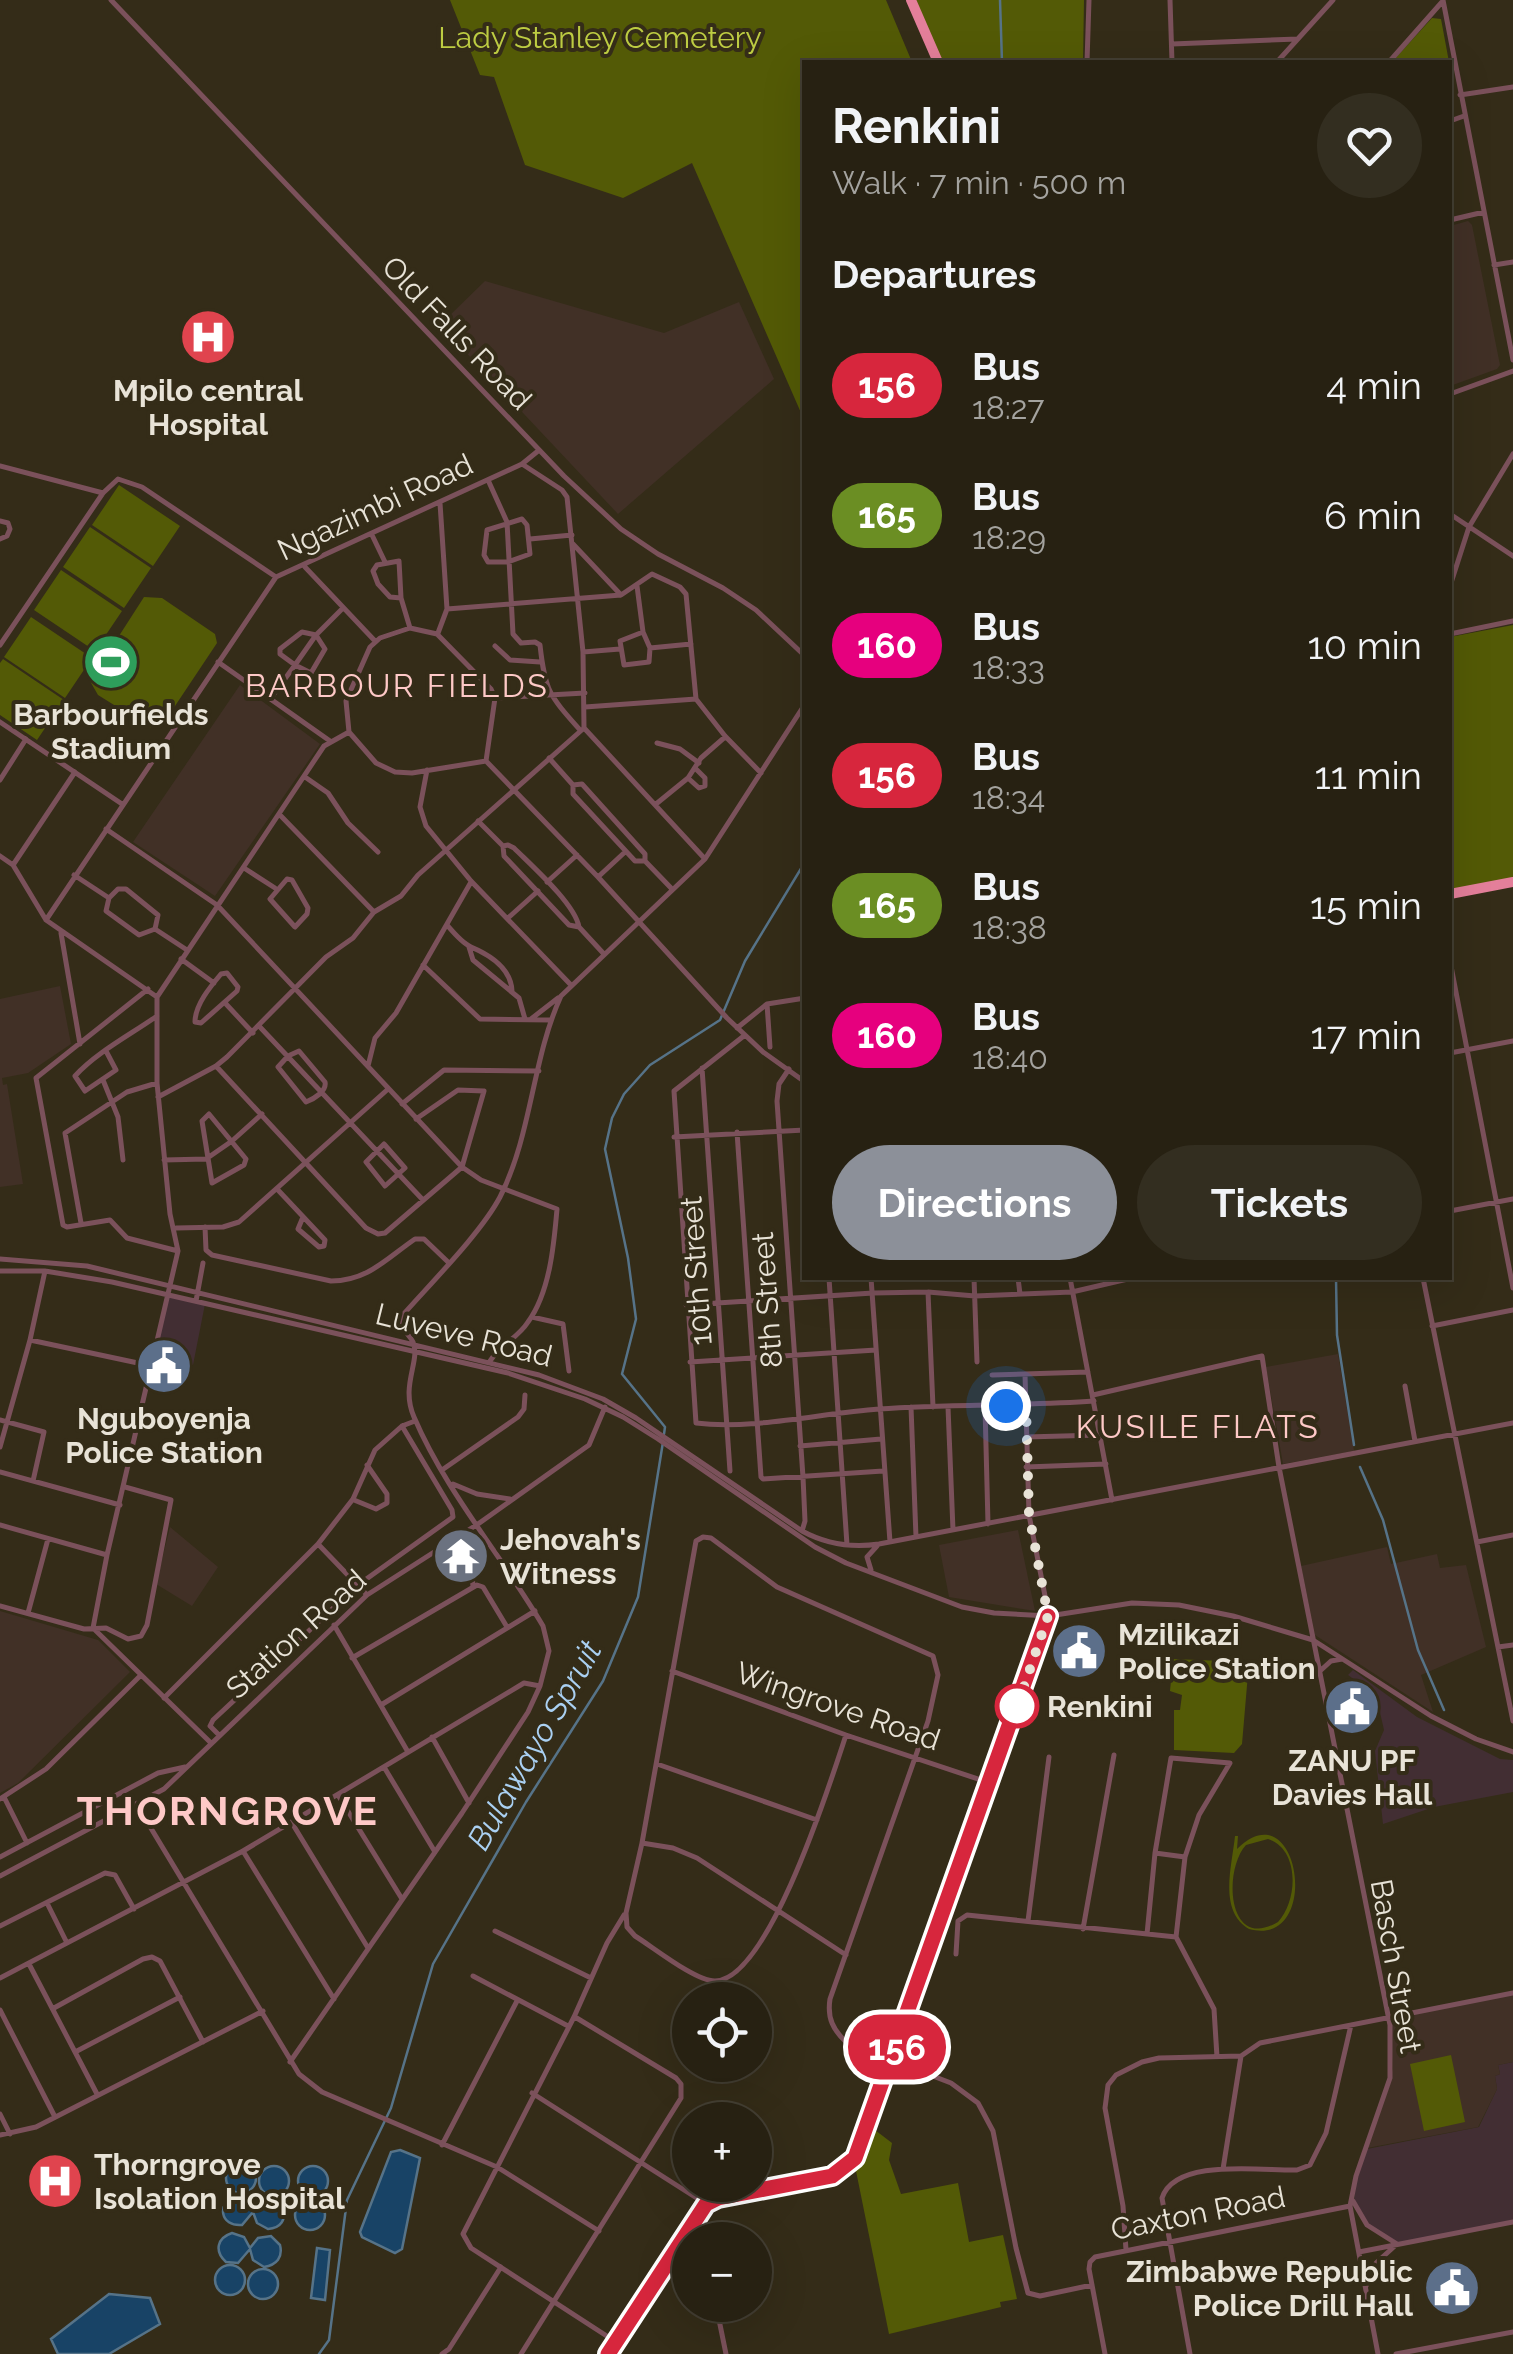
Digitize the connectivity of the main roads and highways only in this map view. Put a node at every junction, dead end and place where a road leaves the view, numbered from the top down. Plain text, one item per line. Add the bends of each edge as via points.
1 (911, 0) edge
2 (937, 60) edge
3 (1513, 882) edge
4 (1452, 894) edge

1 - 2 highway
3 - 4 highway

